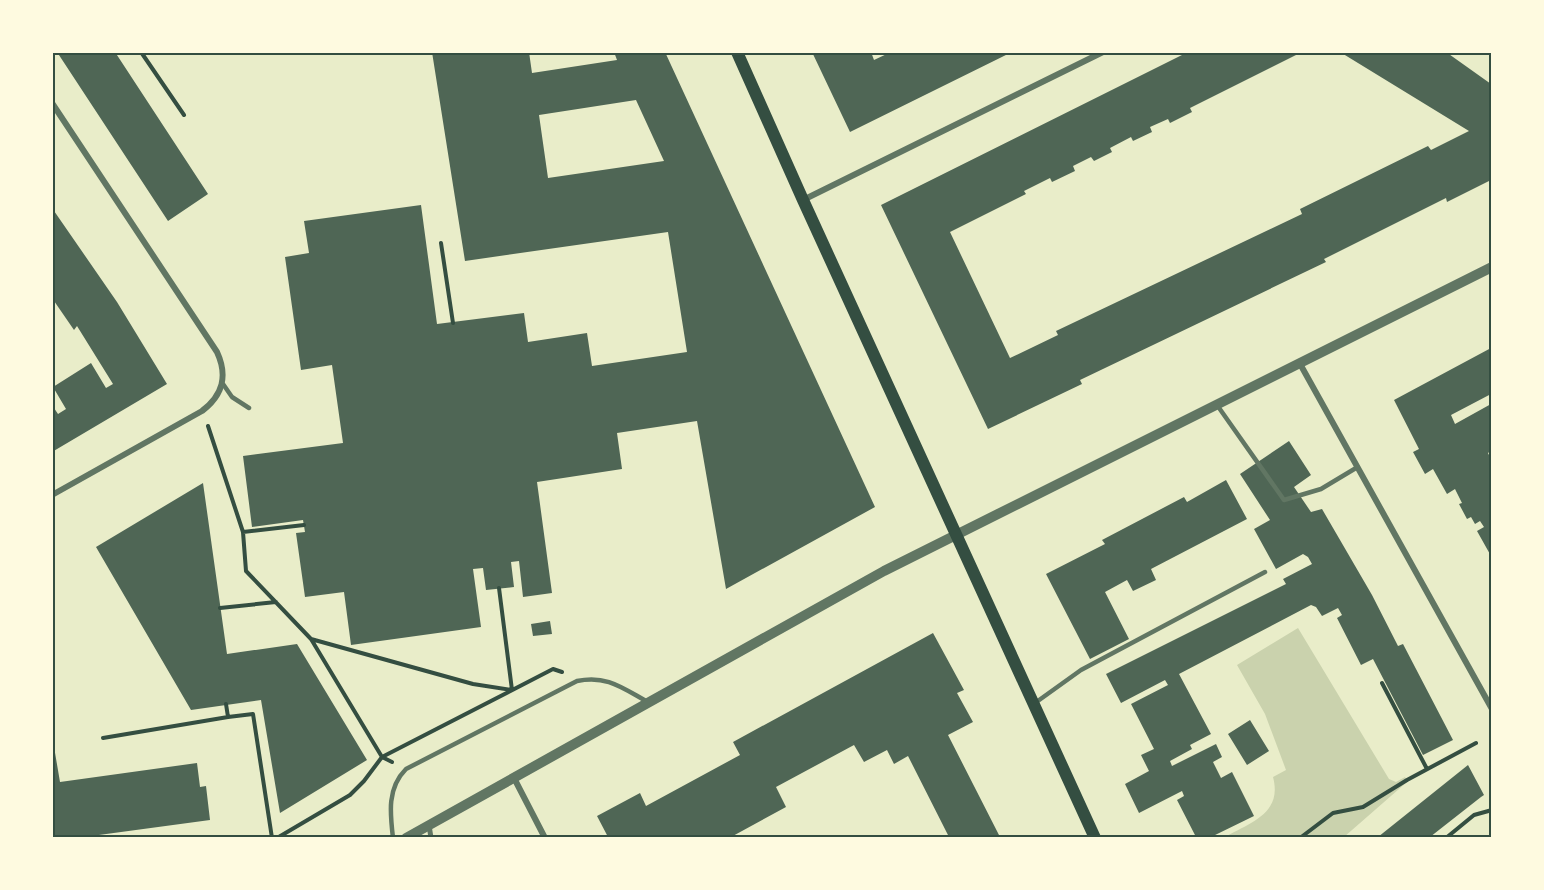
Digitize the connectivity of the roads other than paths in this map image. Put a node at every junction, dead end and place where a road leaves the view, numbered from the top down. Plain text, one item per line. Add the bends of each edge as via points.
1 (737, 52) edge
2 (1103, 52) edge
3 (52, 103) edge
4 (802, 201) junction
5 (1491, 267) edge
6 (1299, 362) junction
7 (223, 384) junction
8 (1217, 405) junction
9 (249, 408) dead end
10 (1356, 468) junction
11 (52, 495) edge
12 (956, 535) junction
13 (1264, 572) dead end
14 (648, 703) junction
15 (1033, 705) junction
16 (1491, 709) edge
17 (514, 778) junction
18 (429, 825) junction
19 (393, 837) edge
20 (406, 837) edge
21 (431, 837) edge
22 (545, 837) edge
23 (1095, 837) edge

1 - 4 main road
2 - 4 street
3 - 7 street via 217,352 222,362
4 - 12 main road
5 - 6 street
6 - 8 street
6 - 10 street
7 - 9 lane via 232,398
7 - 11 street via 202,411
8 - 10 lane via 1284,500 1321,489
8 - 12 street
10 - 16 street
12 - 14 street
12 - 15 main road
13 - 15 lane via 1082,670
14 - 17 street
14 - 19 lane via 611,681 577,681 406,769 395,784 390,806
15 - 23 main road
17 - 18 street
17 - 22 street
18 - 20 street
18 - 21 street

